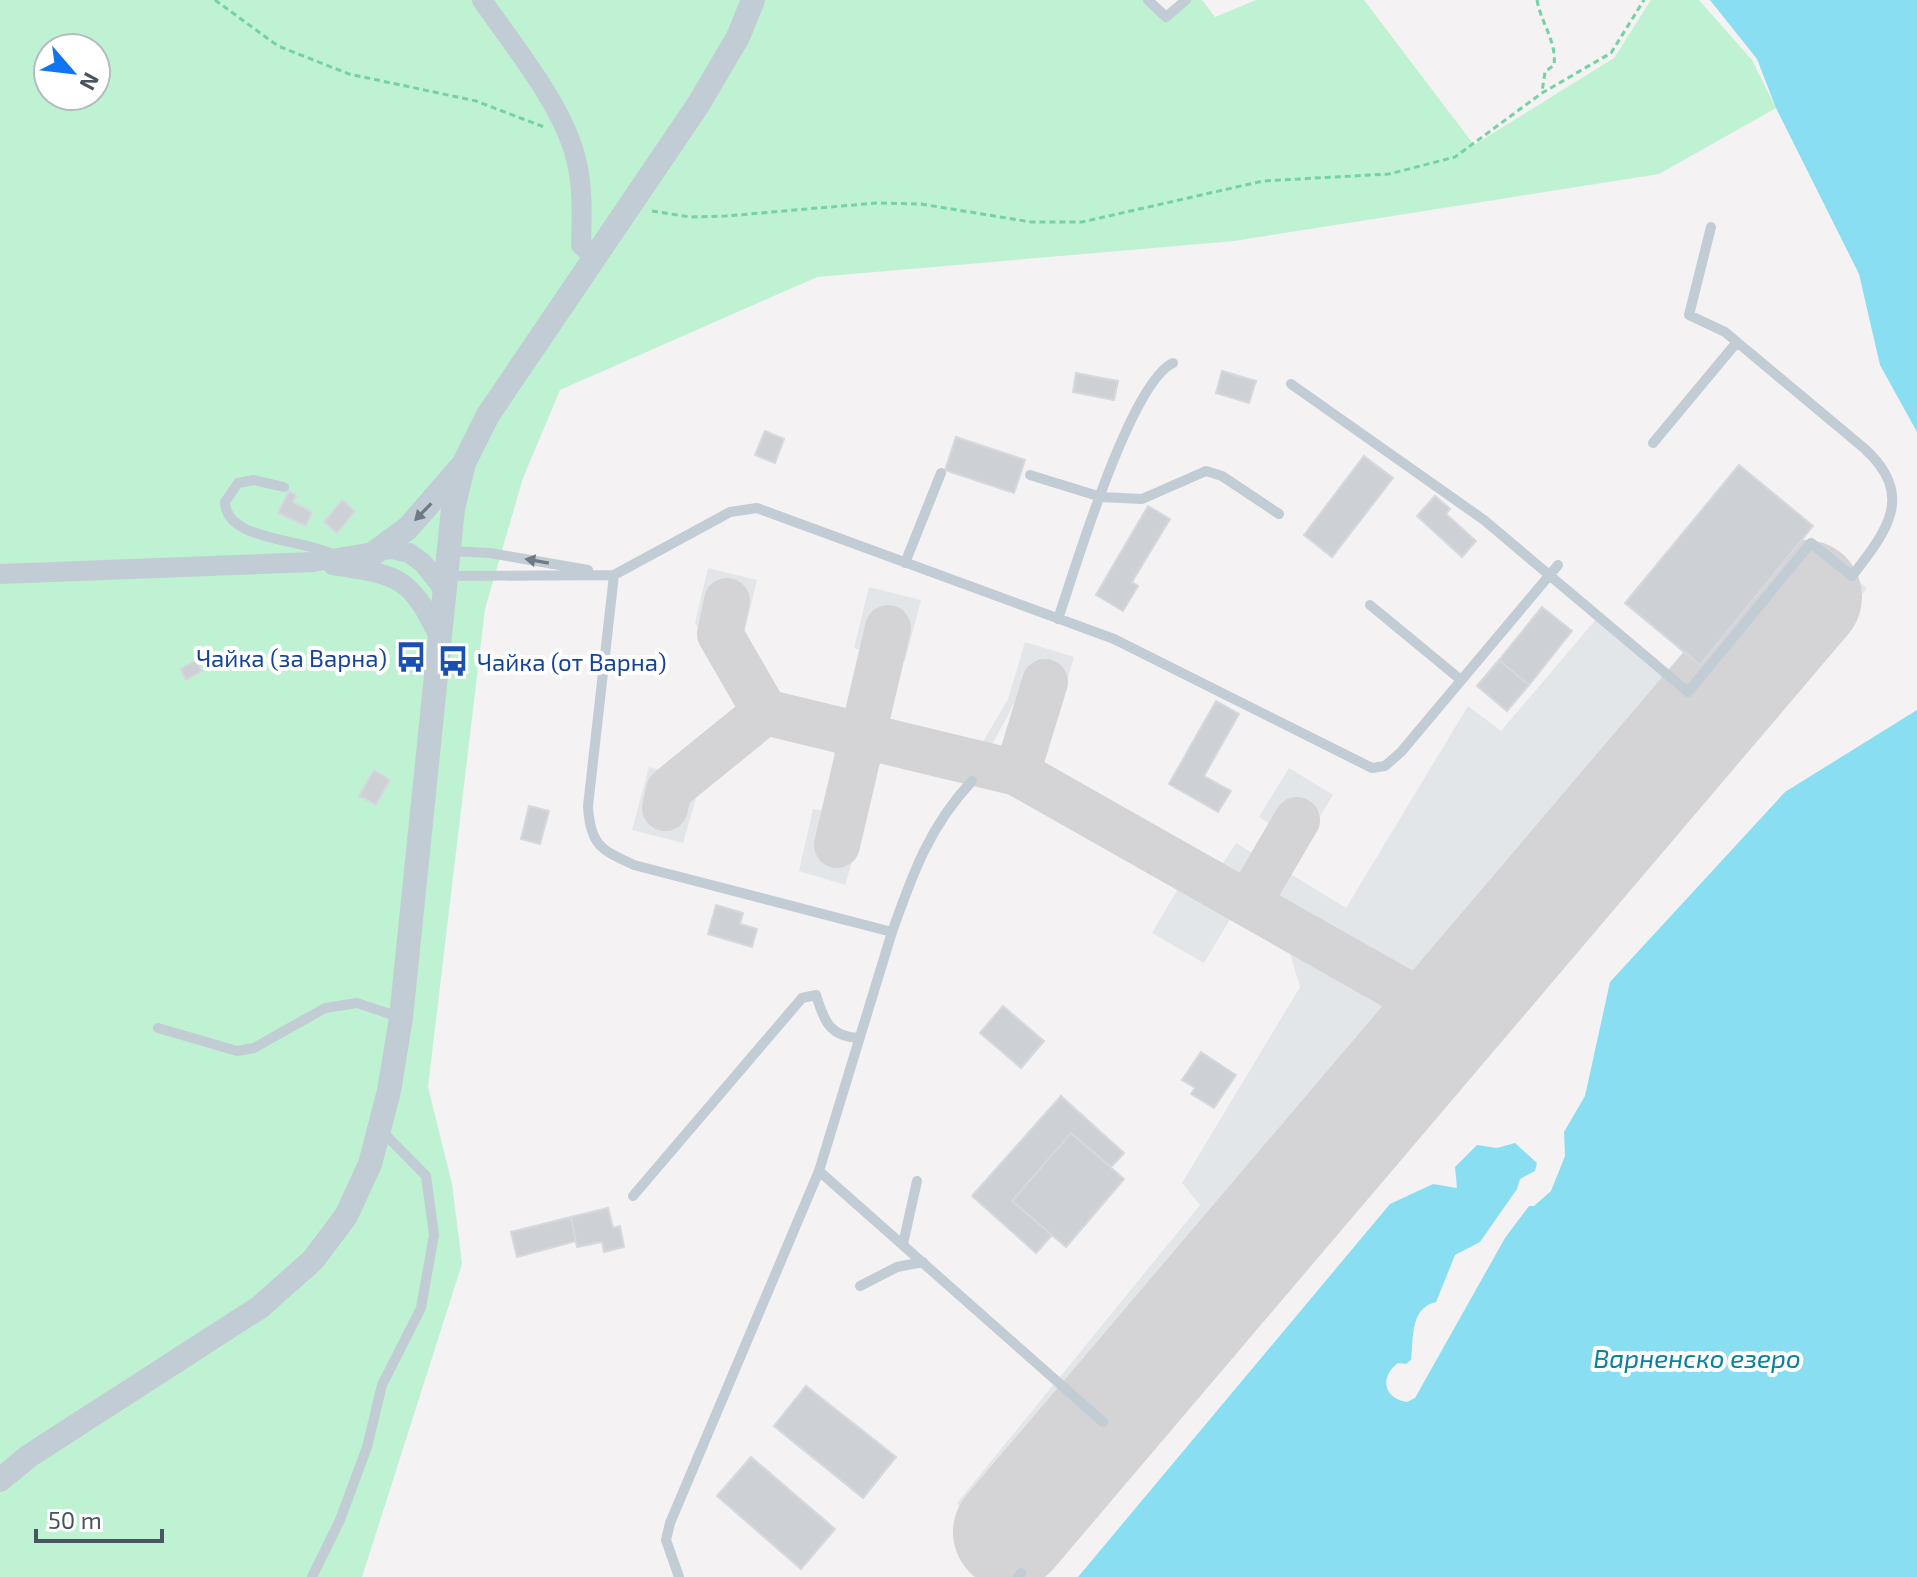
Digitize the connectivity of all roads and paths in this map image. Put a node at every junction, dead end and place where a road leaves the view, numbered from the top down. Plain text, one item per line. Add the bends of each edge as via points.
1 (215, 0) edge
2 (482, 0) edge
3 (753, 0) edge
4 (1148, 0) edge
5 (1186, 0) edge
6 (1537, 0) edge
7 (1644, 0) edge
8 (1542, 93) junction
9 (566, 135) junction
10 (632, 201) junction
11 (1711, 227) dead end
12 (594, 256) junction
13 (1737, 342) junction
14 (1173, 363) dead end
15 (1291, 384) dead end
16 (1653, 443) dead end
17 (464, 463) junction
18 (941, 473) dead end
19 (1030, 475) dead end
20 (284, 487) dead end
21 (1101, 497) junction
22 (1279, 514) dead end
23 (448, 551) junction
24 (374, 553) junction
25 (342, 559) junction
26 (313, 562) junction
27 (905, 563) junction
28 (1558, 565) dead end
29 (0, 574) edge
30 (614, 575) junction
31 (1549, 576) junction
32 (439, 577) junction
33 (398, 580) junction
34 (1370, 605) dead end
35 (1058, 619) junction
36 (438, 635) junction
37 (1461, 680) junction
38 (972, 781) dead end
39 (892, 932) junction
40 (401, 1018) junction
41 (158, 1028) dead end
42 (859, 1038) junction
43 (380, 1129) junction
44 (819, 1171) junction
45 (917, 1181) dead end
46 (633, 1196) dead end
47 (903, 1244) junction
48 (923, 1262) junction
49 (860, 1286) dead end
50 (1103, 1422) dead end
51 (0, 1480) edge
52 (312, 1577) edge
53 (679, 1577) edge

1 - 9 path via 278,46 349,74 476,101
2 - 9 street
3 - 10 street via 698,105
4 - 5 lane via 1166,17
6 - 8 path via 1556,51
7 - 8 path via 1611,53
8 - 10 path via 1455,157 1389,174 1263,181 1082,222 1031,222 921,204 876,203 690,217 652,211
9 - 12 street via 576,157 581,245
10 - 12 street
11 - 13 lane via 1689,315
12 - 17 street via 488,415
13 - 16 lane
13 - 31 lane via 1865,449 1889,480 1890,521 1852,576 1811,543 1688,692
14 - 21 lane via 1161,369 1146,392
15 - 31 lane via 1484,520
17 - 23 street
17 -> 24 street via 408,528
18 - 27 lane
19 - 21 lane
20 - 25 lane via 254,480 238,483 225,502 228,517 239,528 322,548
21 - 22 lane via 1142,499 1206,471
21 - 35 lane
30 -> 23 lane via 490,553
23 - 32 street
24 - 25 street
24 - 32 street via 409,553
25 - 26 street
26 - 29 street
26 - 33 street
27 - 30 lane via 757,508 744,508
27 - 35 lane
28 - 31 lane
30 - 32 lane
30 - 39 lane via 589,832 604,851 634,865
31 - 37 lane
32 - 33 street
32 - 36 street
33 - 36 street via 415,591
34 - 37 lane
35 - 37 lane via 1114,639 1372,768 1385,766 1401,752
36 - 40 street
38 - 39 lane via 928,838
39 - 42 lane
40 - 41 lane via 357,1003 325,1008 254,1048 237,1051
40 - 43 street
42 - 44 lane
42 - 46 lane via 833,1032 816,995 802,998
43 - 51 street via 346,1216 313,1260 260,1307
43 - 52 lane via 426,1176 434,1235 421,1308 382,1385 367,1447
44 - 47 lane
44 - 53 lane via 670,1523 666,1540
45 - 47 lane
47 - 48 lane
48 - 49 lane via 897,1267
48 - 50 lane

